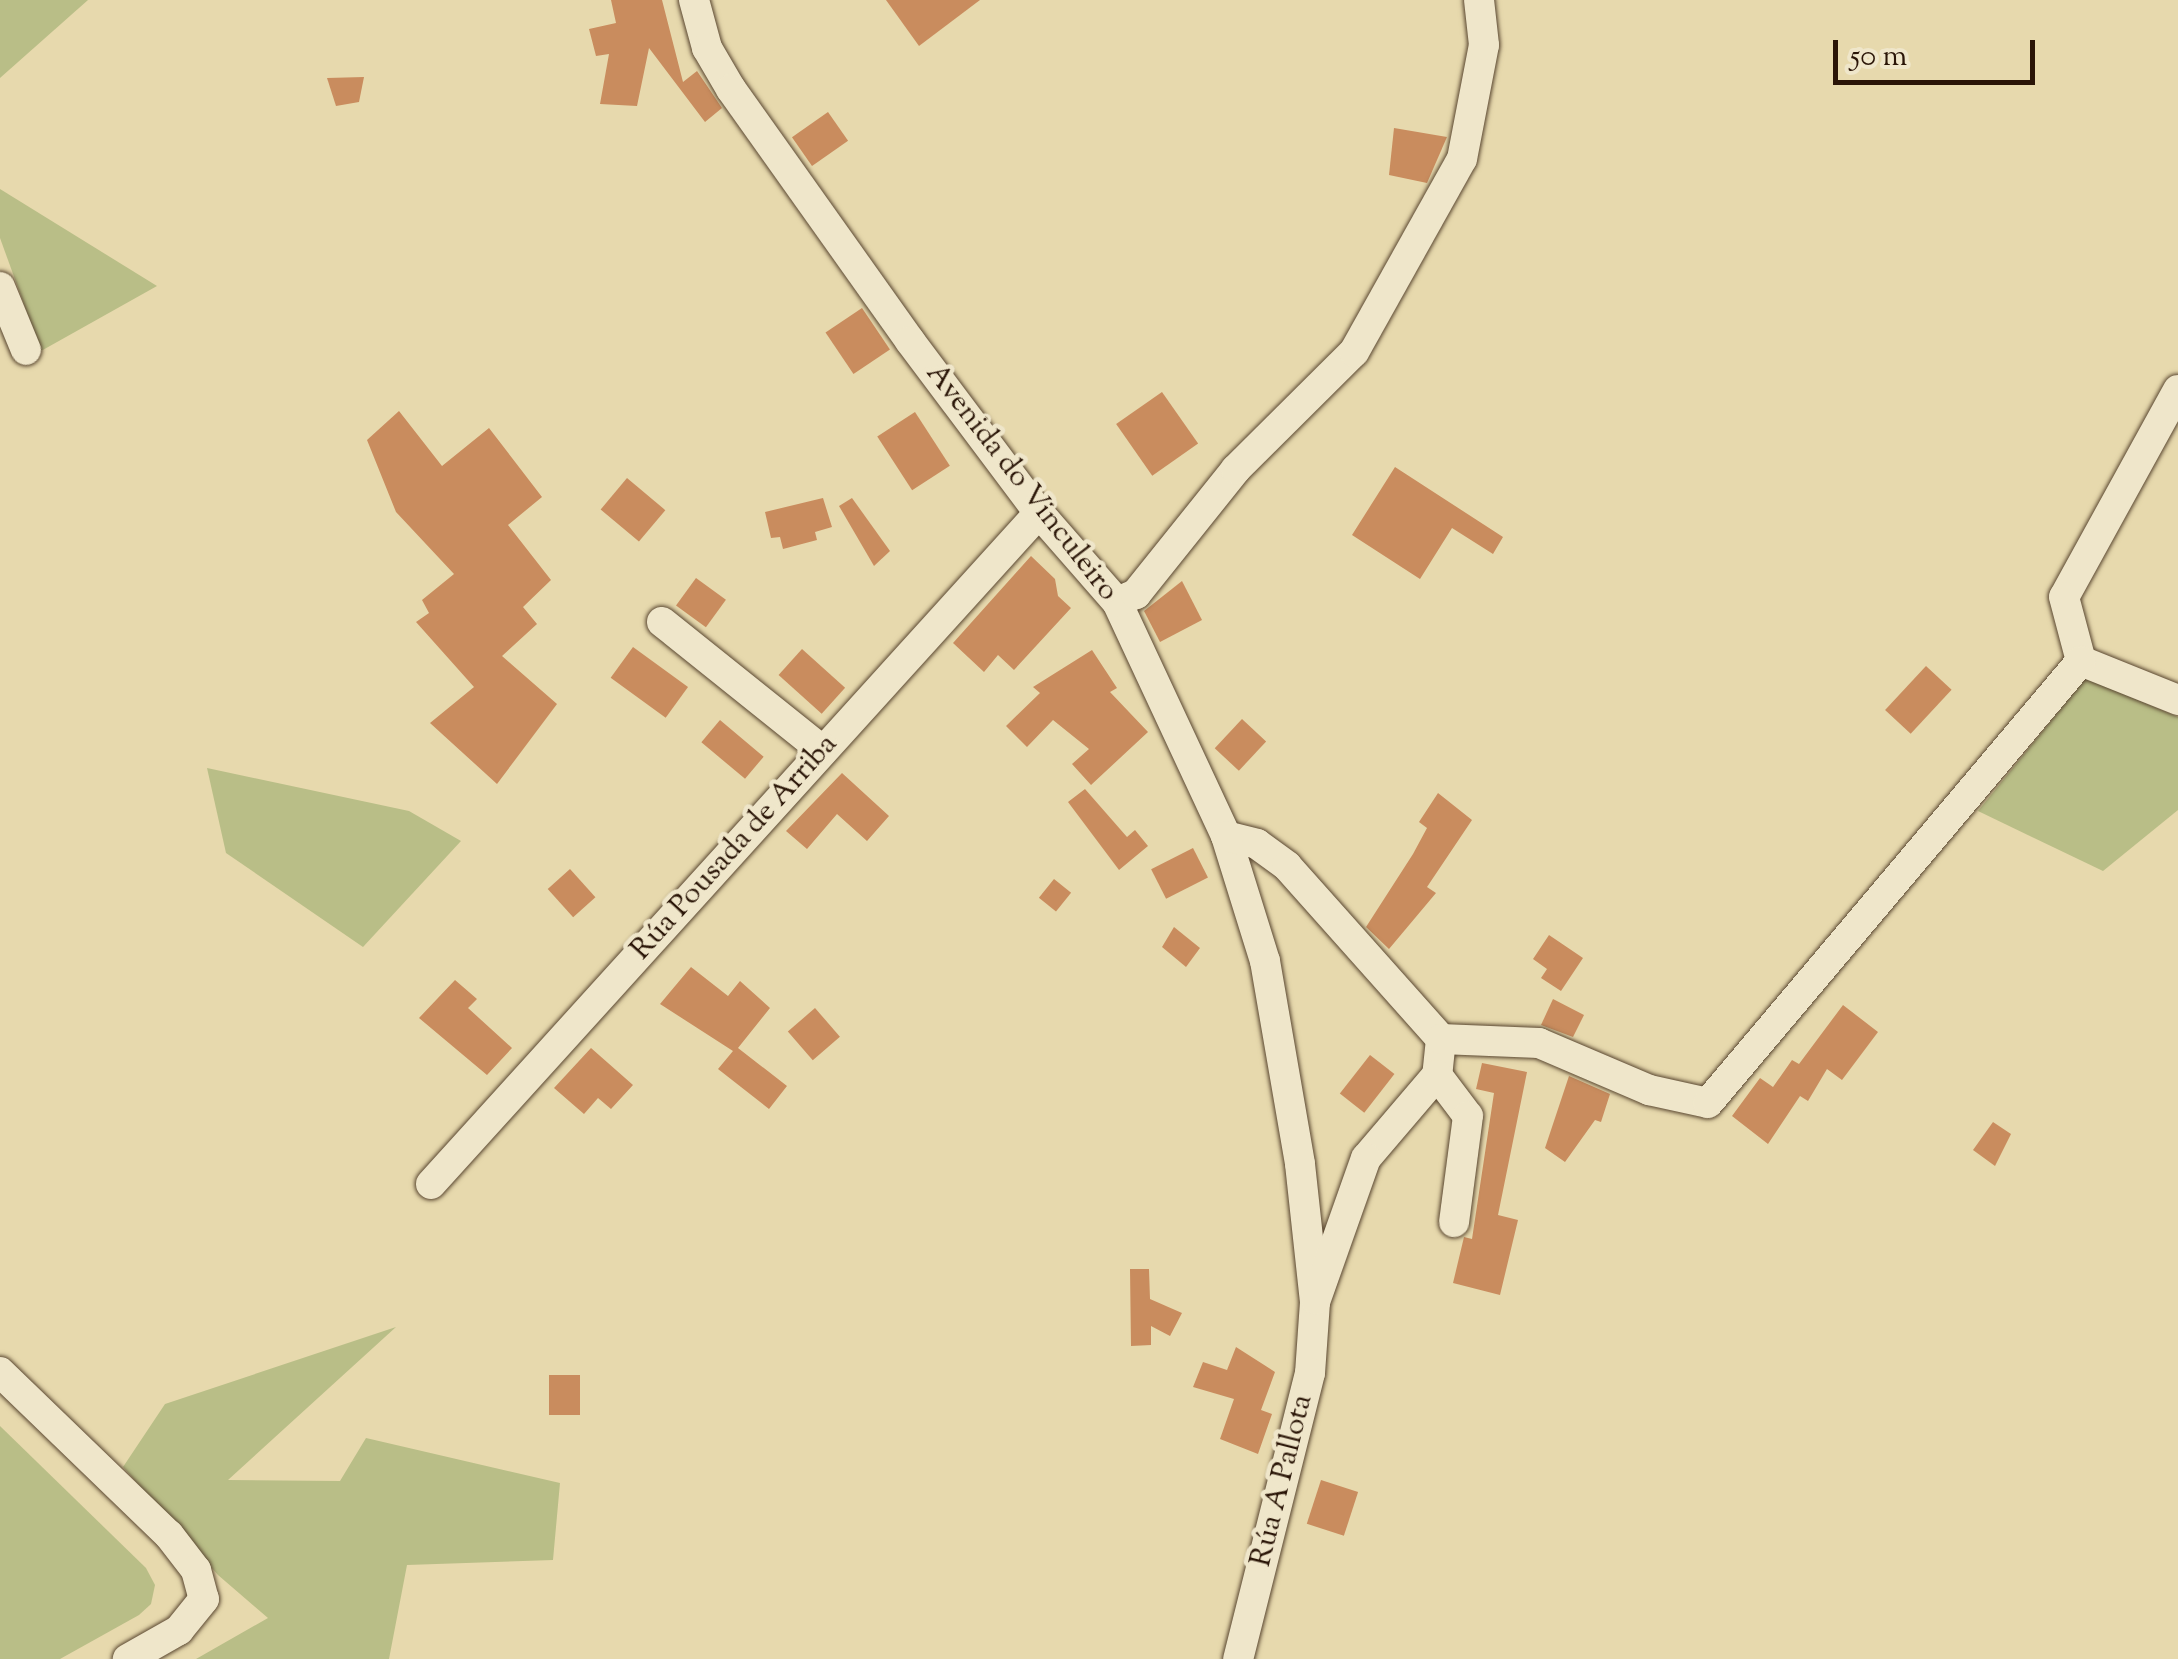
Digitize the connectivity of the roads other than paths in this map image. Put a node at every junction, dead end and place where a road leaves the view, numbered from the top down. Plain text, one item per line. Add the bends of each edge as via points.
1 (694, 0) edge
2 (1479, 0) edge
3 (0, 287) edge
4 (26, 350) dead end
5 (2178, 390) edge
6 (1039, 513) junction
7 (1117, 602) junction
8 (662, 622) dead end
9 (2081, 661) junction
10 (2178, 700) edge
11 (824, 751) junction
12 (1226, 836) junction
13 (1441, 1039) junction
14 (1437, 1075) junction
15 (432, 1184) dead end
16 (1454, 1222) dead end
17 (1315, 1302) junction
18 (0, 1372) edge
19 (128, 1659) edge
20 (1238, 1659) edge

1 - 6 street, Avenida do Vinculeiro via 707,48 731,89
2 - 7 street via 1484,45 1462,159 1354,352 1236,469 1136,594
3 - 4 street
5 - 9 street via 2064,597
6 - 7 street, Avenida do Vinculeiro
6 - 11 street, Rúa Pousada de Arriba
7 - 12 street, Avenida do Vinculeiro
8 - 11 street
9 - 10 street
9 - 13 street via 1708,1103 1650,1090 1539,1043
11 - 15 street, Rúa Pousada de Arriba
12 - 13 street via 1257,844 1287,866
12 - 17 street, Avenida do Vinculeiro via 1264,961 1300,1164
13 - 14 street
14 - 16 street via 1468,1116
14 - 17 street via 1366,1158
17 - 20 street, Rúa A Pallota via 1310,1374
18 - 19 street via 169,1534 196,1570 204,1600 179,1630

